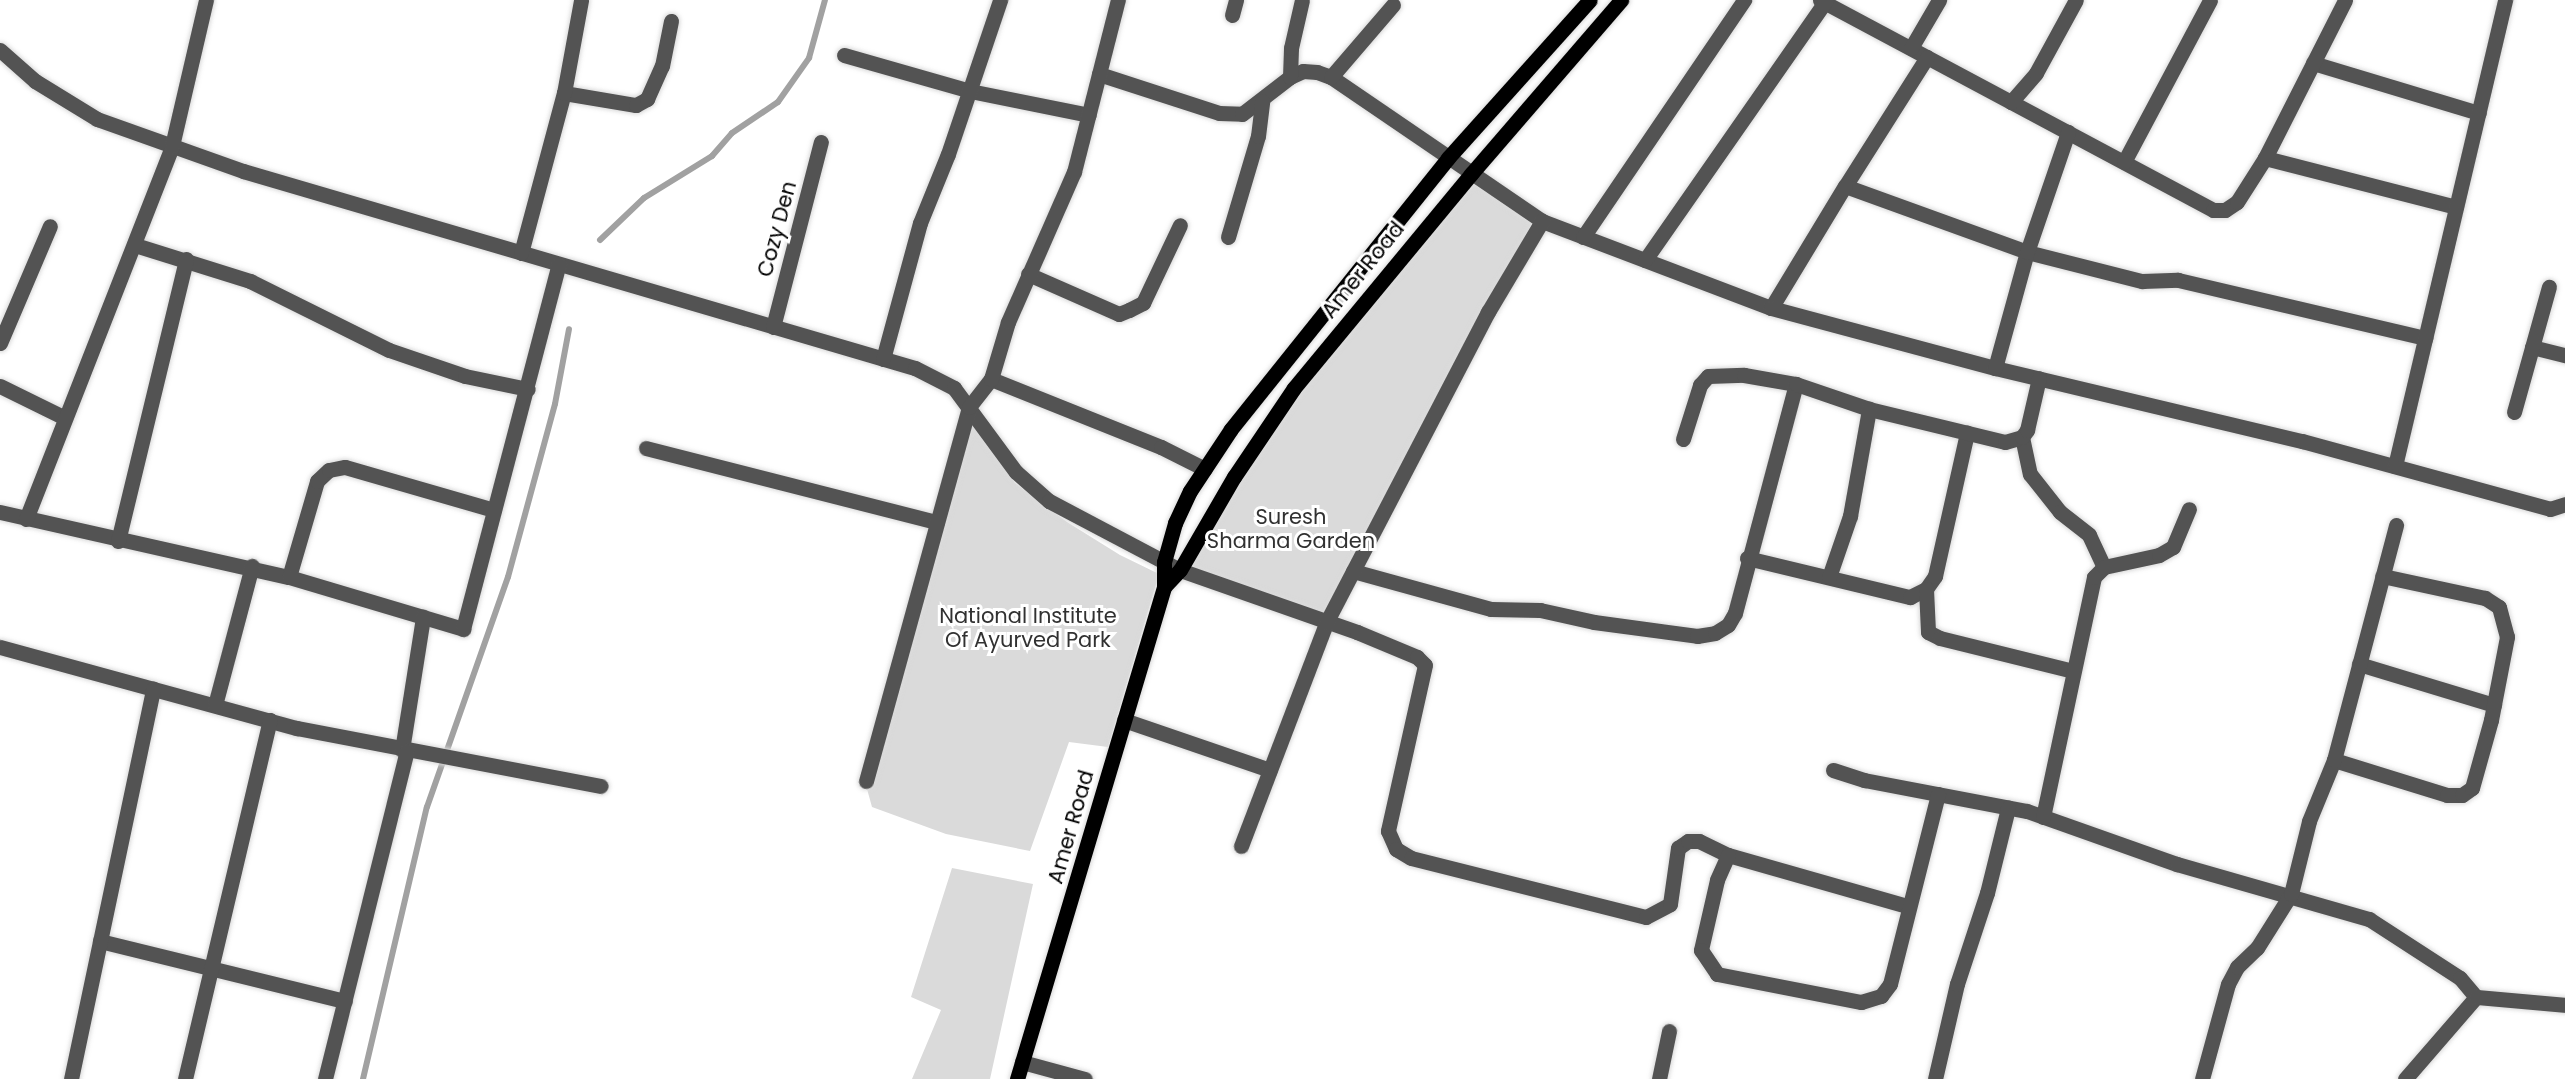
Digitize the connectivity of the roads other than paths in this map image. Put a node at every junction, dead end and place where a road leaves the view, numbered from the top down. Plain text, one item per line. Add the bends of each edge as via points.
1 (206, 0) edge
2 (581, 0) edge
3 (1000, 0) edge
4 (1118, 0) edge
5 (1236, 0) edge
6 (1302, 0) edge
7 (1590, 0) edge
8 (1621, 0) edge
9 (1744, 0) edge
10 (1939, 0) edge
11 (2076, 0) edge
12 (2210, 0) edge
13 (2345, 0) edge
14 (2505, 0) edge
15 (1822, 1) edge
16 (1393, 5) dead end
17 (1232, 15) dead end
18 (671, 21) dead end
19 (1911, 48) junction
20 (0, 50) edge
21 (844, 55) dead end
22 (1927, 57) junction
23 (2313, 63) junction
24 (1099, 74) junction
25 (1290, 77) junction
26 (1332, 77) junction
27 (970, 91) junction
28 (564, 93) junction
29 (1262, 101) junction
30 (2011, 102) junction
31 (2479, 113) junction
32 (1089, 115) junction
33 (2068, 132) junction
34 (821, 142) dead end
35 (172, 146) junction
36 (1448, 158) junction
37 (2265, 158) junction
38 (2124, 162) junction
39 (1471, 174) junction
40 (1845, 186) junction
41 (2456, 207) junction
42 (1542, 221) junction
43 (1180, 225) dead end
44 (50, 226) dead end
45 (1228, 237) dead end
46 (1582, 237) junction
47 (135, 245) junction
48 (2027, 252) junction
49 (521, 253) junction
50 (186, 259) junction
51 (1645, 260) junction
52 (566, 266) junction
53 (1028, 274) junction
54 (2549, 287) dead end
55 (1771, 308) junction
56 (4, 320) edge
57 (773, 327) junction
58 (2425, 338) junction
59 (0, 343) edge
60 (2532, 347) junction
61 (2565, 355) edge
62 (883, 359) junction
63 (1995, 368) junction
64 (2039, 378) junction
65 (991, 379) junction
66 (1796, 384) junction
67 (0, 387) edge
68 (528, 389) junction
69 (969, 407) junction
70 (1869, 409) junction
71 (2514, 412) dead end
72 (65, 418) junction
73 (1967, 433) junction
74 (2022, 437) junction
75 (1683, 439) dead end
76 (646, 448) dead end
77 (2395, 466) junction
78 (1205, 469) junction
79 (2565, 504) edge
80 (2189, 509) dead end
81 (494, 510) junction
82 (0, 512) edge
83 (26, 519) junction
84 (938, 522) junction
85 (2396, 525) dead end
86 (118, 541) junction
87 (1747, 558) junction
88 (1164, 562) junction
89 (252, 567) junction
90 (2104, 567) junction
91 (1180, 570) junction
92 (1353, 571) junction
93 (2382, 576) junction
94 (289, 577) junction
95 (1829, 577) junction
96 (1164, 587) junction
97 (1926, 588) junction
98 (423, 617) junction
99 (1326, 623) junction
100 (0, 647) edge
101 (2359, 664) junction
102 (2073, 671) junction
103 (153, 689) junction
104 (215, 705) junction
105 (2494, 705) junction
106 (270, 720) junction
107 (1124, 720) junction
108 (404, 750) junction
109 (2334, 760) junction
110 (1270, 770) junction
111 (1833, 770) dead end
112 (866, 781) dead end
113 (600, 786) dead end
114 (1938, 794) junction
115 (2008, 808) junction
116 (2043, 817) junction
117 (1241, 846) dead end
118 (1728, 855) junction
119 (2291, 894) junction
120 (1907, 906) junction
121 (100, 941) junction
122 (212, 967) junction
123 (2476, 997) junction
124 (345, 1001) junction
125 (2565, 1005) edge
126 (1669, 1031) dead end
127 (1022, 1062) junction
128 (71, 1079) edge
129 (185, 1079) edge
130 (325, 1079) edge
131 (1017, 1079) edge
132 (1085, 1079) edge
133 (1659, 1079) edge
134 (1935, 1079) edge
135 (2202, 1079) edge
136 (2405, 1079) edge

1 - 35 street
2 - 28 street
3 - 27 street
4 - 24 street
5 - 17 street
6 - 25 street via 1291,48
7 - 36 main road, Amer Road
8 - 39 main road, Amer Road
9 - 46 street
10 - 19 street
11 - 30 street via 2036,73
12 - 38 street
13 - 23 street
14 - 31 street
15 - 19 street
15 - 51 street
16 - 26 street
18 - 28 street via 662,66 647,99 636,105
19 - 22 street
20 - 35 street via 34,81 97,119
21 - 27 street
22 - 30 street
22 - 40 street
23 - 31 street
23 - 37 street
24 - 29 street via 1219,113 1242,114
24 - 32 street
25 - 26 street via 1303,71
25 - 29 street
26 - 36 street
27 - 32 street
27 - 62 street via 920,223
28 - 49 street
29 - 45 street via 1258,136
30 - 33 street
31 - 41 street
32 - 53 street via 1074,172
33 - 38 street
33 - 48 street
34 - 57 street, Cozy Den
35 - 47 street
35 - 49 street via 243,171
36 - 39 street
36 - 78 main road, Amer Road via 1313,324
37 - 38 street via 2237,202 2225,210 2213,210
37 - 41 street
39 - 42 street
39 - 91 main road, Amer Road via 1294,388 1234,477
40 - 48 street
40 - 55 street
41 - 58 street
42 - 46 street
42 - 92 street via 1488,312
43 - 53 street via 1143,303 1119,314
44 - 56 street
46 - 51 street
47 - 50 street
47 - 72 street
48 - 58 street via 2142,281 2178,280
48 - 63 street
49 - 52 street
50 - 68 street via 250,281 389,350 465,376
50 - 86 street
51 - 55 street
52 - 57 street
52 - 68 street
53 - 65 street
54 - 60 street
55 - 63 street
56 - 59 street
57 - 62 street
58 - 77 street
60 - 61 street
60 - 71 street
62 - 69 street via 915,368 954,388
63 - 64 street
64 - 74 street
64 - 77 street
65 - 69 street
65 - 78 street via 1161,447
66 - 70 street
66 - 75 street via 1744,375 1708,376 1700,385
66 - 87 street
67 - 72 street
68 - 81 street
69 - 84 street
69 - 88 street via 1016,472 1048,501
70 - 73 street
70 - 95 street via 1850,516
72 - 83 street
73 - 74 street via 2005,442
73 - 97 street via 1935,576
74 - 90 street via 2030,474 2060,512 2089,535
76 - 84 street
77 - 79 street via 2550,509
78 - 88 main road, Amer Road via 1175,523
80 - 90 street via 2172,547 2159,555
81 - 94 street via 345,467 328,471 317,482
81 - 98 street via 463,630
82 - 83 street
83 - 86 street
84 - 112 street
85 - 93 street
86 - 89 street
87 - 92 street via 1735,613 1728,625 1697,636 1594,622 1540,610 1491,609
87 - 95 street
88 - 91 street
88 - 96 main road, Amer Road
89 - 94 street
89 - 104 street
90 - 102 street via 2094,577 2087,597
91 - 96 main road, Amer Road
91 - 99 street
92 - 99 street
93 - 101 street
93 - 105 street via 2485,598 2499,607 2507,637
94 - 98 street
95 - 97 street via 1910,597
96 - 107 main road, Amer Road
97 - 102 street via 1928,632
98 - 108 street
99 - 110 street
99 - 118 street via 1417,657 1425,665 1388,831 1396,849 1411,858 1646,917 1670,904 1678,848 1688,841 1711,845
100 - 103 street
101 - 105 street
101 - 109 street
102 - 116 street
103 - 104 street
103 - 121 street
104 - 106 street
105 - 109 street via 2472,788 2462,795 2447,795
106 - 108 street
106 - 122 street
107 - 110 street
107 - 127 main road, Amer Road
108 - 113 street
108 - 124 street
109 - 119 street via 2309,821
110 - 117 street
111 - 114 street
114 - 115 street
114 - 120 street
115 - 116 street
115 - 134 street via 1987,893 1957,984
116 - 119 street via 2177,864
118 - 120 street
118 - 120 street via 1717,880 1701,950 1717,974 1861,1002 1881,996 1890,984
119 - 123 street via 2369,919 2460,978
119 - 135 street via 2258,948 2237,967 2228,984
121 - 122 street
121 - 128 street
122 - 124 street
122 - 129 street
123 - 125 street
123 - 136 street
124 - 130 street
126 - 133 street
127 - 131 main road, Amer Road
127 - 132 street

